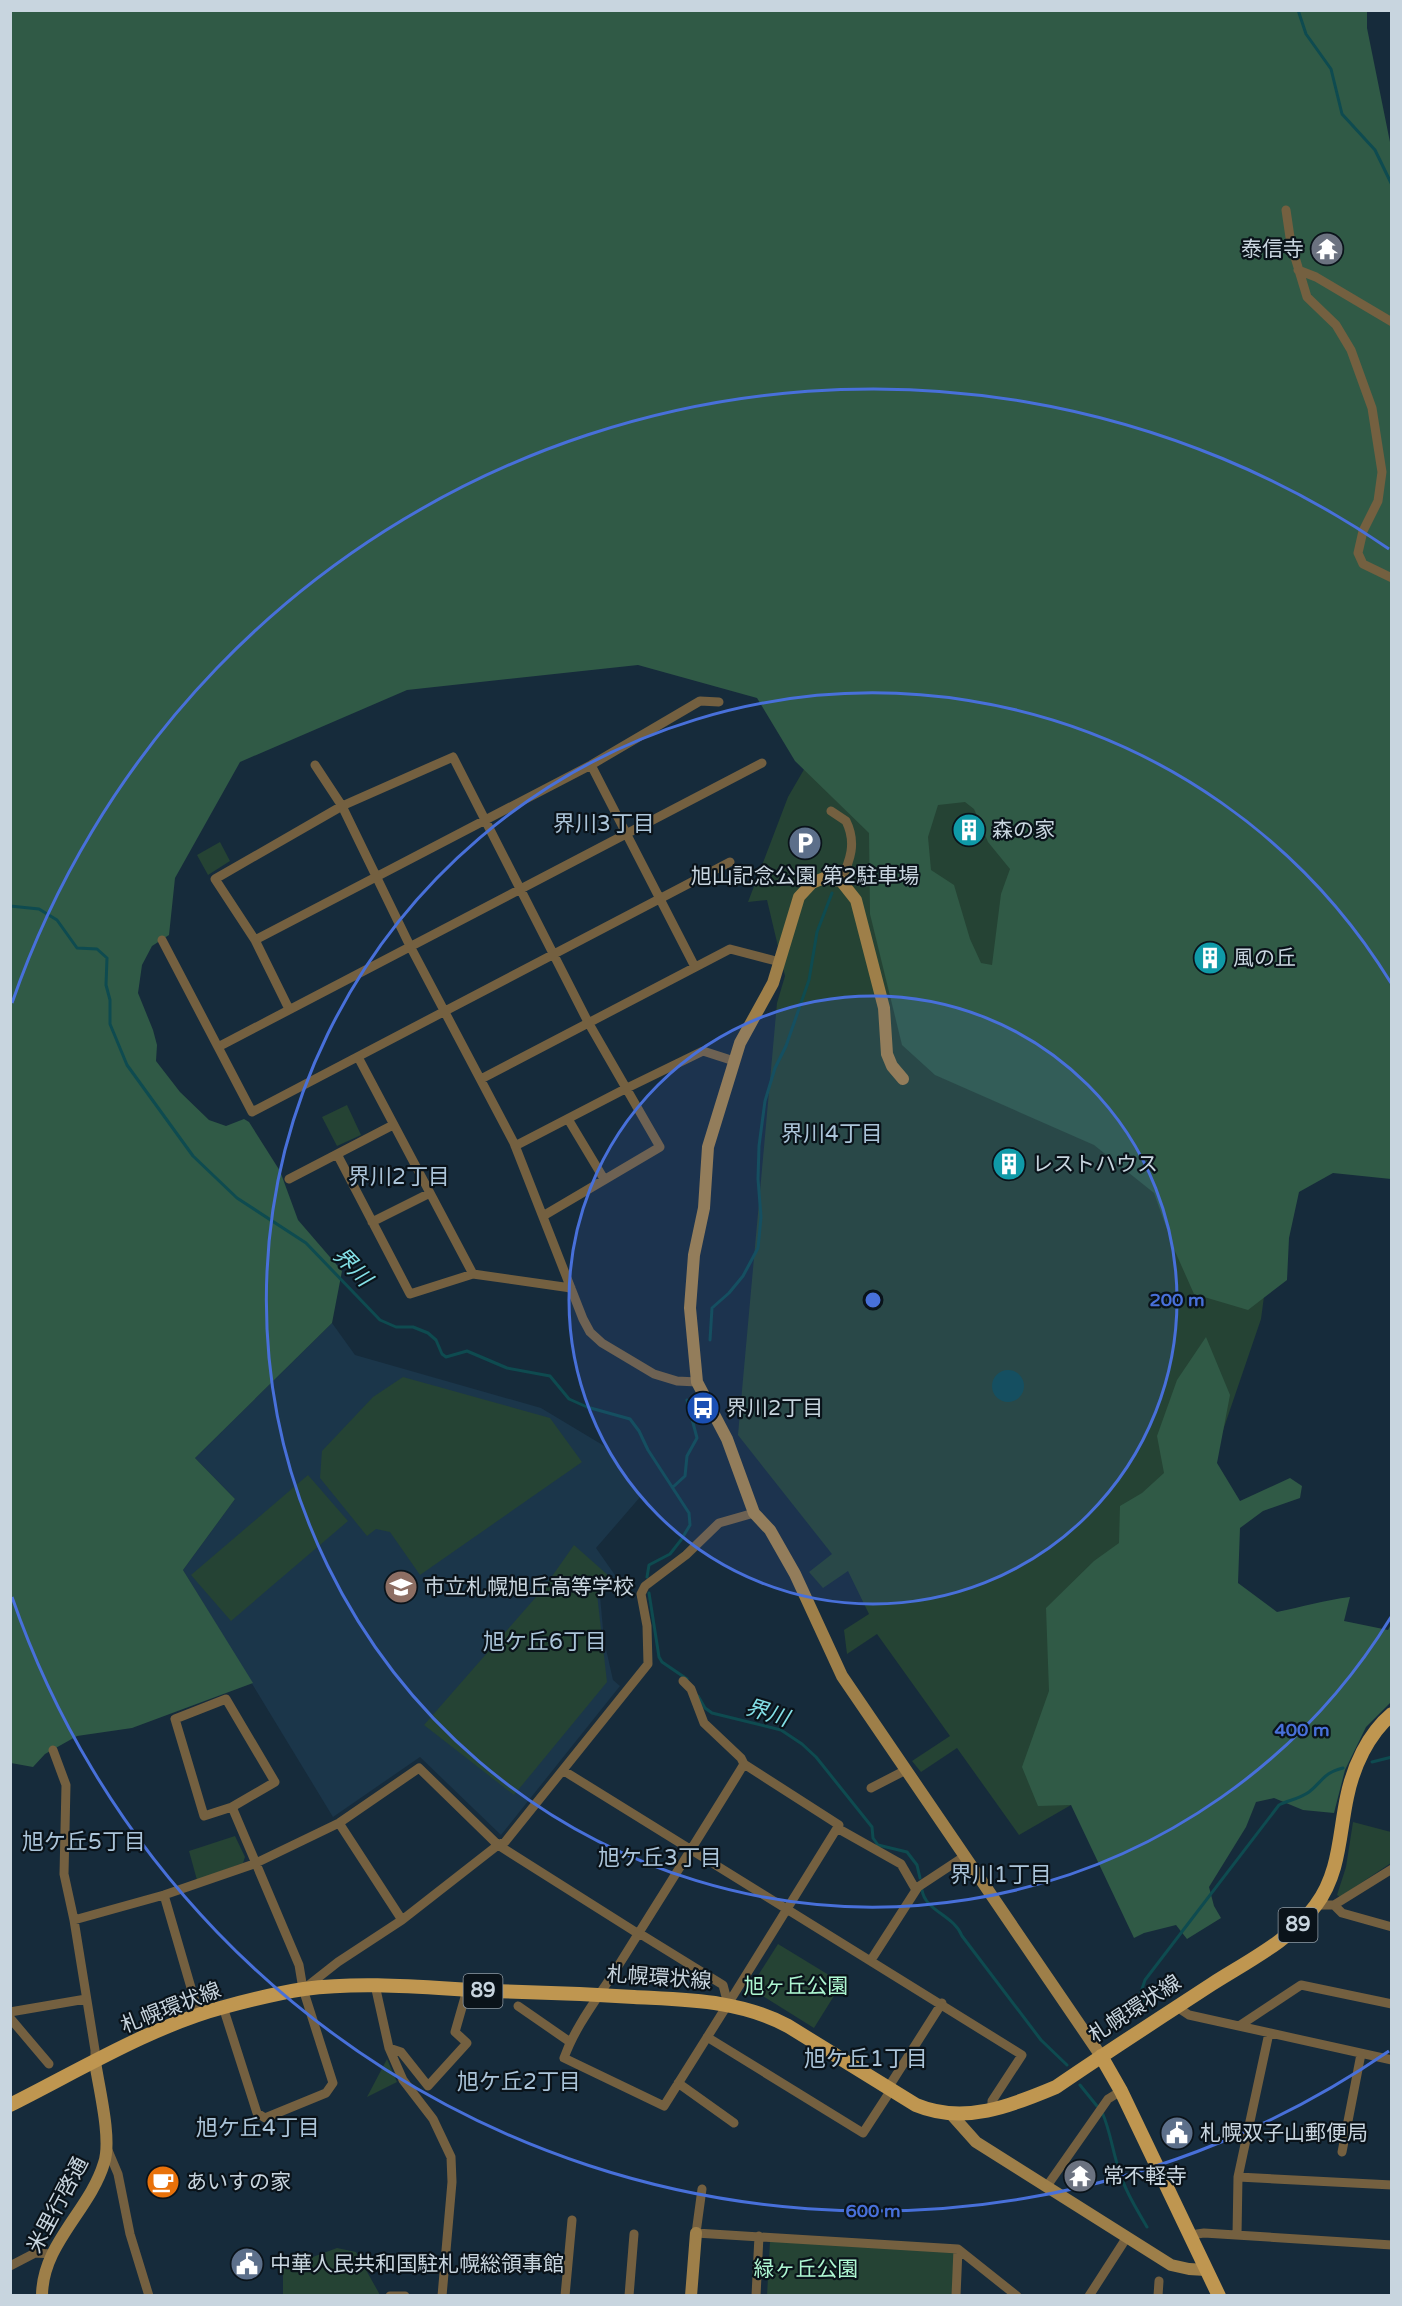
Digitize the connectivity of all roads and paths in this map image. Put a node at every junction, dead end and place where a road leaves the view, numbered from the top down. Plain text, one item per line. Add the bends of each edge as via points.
1 (1286, 210) dead end
2 (1298, 270) junction
3 (1392, 322) edge
4 (1392, 578) edge
5 (719, 702) dead end
6 (762, 763) dead end
7 (315, 765) dead end
8 (591, 765) junction
9 (342, 806) junction
10 (831, 811) dead end
11 (486, 820) junction
12 (626, 833) junction
13 (730, 862) dead end
14 (378, 876) junction
15 (841, 881) junction
16 (520, 889) junction
17 (660, 900) junction
18 (162, 940) dead end
19 (255, 940) junction
20 (410, 946) junction
21 (554, 955) junction
22 (780, 962) junction
23 (695, 967) junction
24 (290, 1009) junction
25 (445, 1011) junction
26 (588, 1022) junction
27 (218, 1047) junction
28 (358, 1058) junction
29 (734, 1061) junction
30 (481, 1079) junction
31 (903, 1079) dead end
32 (625, 1089) junction
33 (568, 1119) junction
34 (393, 1125) junction
35 (515, 1146) junction
36 (337, 1154) junction
37 (290, 1179) dead end
38 (604, 1179) junction
39 (430, 1193) junction
40 (543, 1216) junction
41 (372, 1222) junction
42 (473, 1274) junction
43 (571, 1288) junction
44 (697, 1382) junction
45 (754, 1513) junction
46 (683, 1681) dead end
47 (1392, 1714) edge
48 (52, 1750) dead end
49 (744, 1764) junction
50 (906, 1770) junction
51 (564, 1771) junction
52 (871, 1788) dead end
53 (232, 1807) junction
54 (339, 1823) junction
55 (837, 1828) junction
56 (498, 1845) junction
57 (691, 1849) junction
58 (965, 1856) junction
59 (254, 1864) junction
60 (1392, 1869) edge
61 (916, 1890) junction
62 (164, 1895) junction
63 (1317, 1905) junction
64 (1334, 1905) junction
65 (787, 1908) junction
66 (74, 1920) junction
67 (402, 1920) junction
68 (1392, 1928) edge
69 (638, 1933) junction
70 (871, 1960) junction
71 (375, 1985) junction
72 (303, 1989) junction
73 (467, 1990) junction
74 (600, 1995) junction
75 (86, 1999) junction
76 (942, 2003) junction
77 (728, 2004) junction
78 (1392, 2004) edge
79 (518, 2006) dead end
80 (223, 2007) junction
81 (1177, 2007) junction
82 (10, 2012) edge
83 (199, 2015) junction
84 (10, 2018) edge
85 (1239, 2026) junction
86 (1269, 2033) junction
87 (707, 2037) junction
88 (570, 2042) junction
89 (389, 2048) junction
90 (1361, 2054) junction
91 (1101, 2056) junction
92 (1392, 2060) edge
93 (95, 2062) junction
94 (49, 2064) dead end
95 (678, 2083) junction
96 (890, 2089) junction
97 (1121, 2091) junction
98 (10, 2105) edge
99 (992, 2111) junction
100 (951, 2114) junction
101 (734, 2123) dead end
102 (107, 2148) junction
103 (1342, 2152) dead end
104 (1238, 2177) junction
105 (1392, 2185) edge
106 (1047, 2186) junction
107 (702, 2189) dead end
108 (572, 2220) dead end
109 (696, 2233) junction
110 (634, 2234) dead end
111 (1190, 2235) junction
112 (1237, 2235) junction
113 (759, 2236) junction
114 (1127, 2236) junction
115 (1392, 2245) edge
116 (958, 2249) junction
117 (52, 2254) junction
118 (10, 2266) edge
119 (1206, 2270) junction
120 (1159, 2281) dead end
121 (42, 2295) edge
122 (149, 2295) edge
123 (390, 2295) edge
124 (405, 2295) edge
125 (442, 2295) edge
126 (565, 2295) edge
127 (629, 2295) edge
128 (691, 2295) edge
129 (756, 2295) edge
130 (956, 2295) edge
131 (1017, 2295) edge
132 (1089, 2295) edge
133 (1158, 2295) edge
134 (1219, 2295) edge

1 - 2 street
2 - 3 street
2 - 4 street via 1307,297 1336,325 1351,350 1365,386 1382,472 1378,501 1363,531 1358,552 1364,564
5 - 8 street via 700,701
6 - 12 street
7 - 9 street
8 - 11 street
8 - 12 street
9 - 11 street via 453,757
9 - 14 street
9 - 19 street via 215,879
10 - 15 street via 846,821 852,835 852,851
11 - 14 street
11 - 16 street
12 - 16 street
12 - 17 street
13 - 17 street
14 - 19 street
14 - 20 street
15 - 22 street via 824,878 812,883 799,897
15 - 31 street via 856,900 884,1008 887,1054
16 - 20 street
16 - 21 street
17 - 21 street
17 - 23 street
18 - 27 street
19 - 24 street
20 - 24 street
20 - 25 street
21 - 25 street
21 - 26 street
22 - 23 street via 730,950
22 - 29 street
23 - 26 street
24 - 27 street
25 - 28 street
25 - 30 street
26 - 30 street
26 - 32 street
27 - 28 street via 252,1112
28 - 34 street
29 - 32 street via 704,1051
29 - 44 street via 708,1147 704,1208 694,1255 690,1308
30 - 35 street
32 - 33 street
32 - 38 street via 660,1147
33 - 35 street
33 - 38 street
34 - 36 street
34 - 39 street
35 - 40 street
36 - 37 street
36 - 41 street
38 - 40 street
39 - 41 street
39 - 42 street
40 - 43 street
41 - 42 street via 410,1294
42 - 43 street
43 - 44 street via 590,1332 602,1343 654,1374
44 - 45 street via 727,1439
45 - 50 street via 770,1530 795,1574 842,1676
45 - 51 street via 719,1522 686,1555 645,1587 641,1594 648,1664
46 - 49 street via 691,1689 704,1723
47 - 63 main road, 札幌環状線 / 89 via 1372,1737 1351,1779 1334,1870
48 - 66 street via 66,1785 64,1874
49 - 55 street via 839,1825
49 - 57 street
50 - 52 street
50 - 58 street
51 - 56 street via 505,1842
51 - 57 street
53 - 53 street via 204,1816 175,1719 226,1699 275,1782
53 - 59 street
54 - 56 street via 419,1768
54 - 59 street
54 - 67 street
55 - 61 street via 901,1864
55 - 65 street
56 - 67 street
56 - 69 street
57 - 65 street
57 - 69 street
58 - 61 street
58 - 91 street
59 - 62 street
59 - 72 street via 299,1965
60 - 64 street
61 - 70 street
62 - 66 street
62 - 83 street
63 - 64 street
63 - 81 main road, 札幌環状線 / 89 via 1282,1939
64 - 68 street via 1342,1913
65 - 70 street
65 - 77 street
66 - 75 street
67 - 72 street
69 - 74 street
69 - 77 street via 723,1985
70 - 76 street
71 - 72 main road, 札幌環状線 / 89
71 - 73 main road, 札幌環状線 / 89
71 - 89 street
72 - 80 main road, 札幌環状線 / 89
72 - 80 street via 333,2083 326,2092 265,2118 257,2113
73 - 74 main road, 札幌環状線 / 89
73 - 89 street via 454,2032 467,2043 428,2086 400,2052
74 - 77 main road, 札幌環状線 / 89
74 - 88 street
75 - 82 street
75 - 93 street
76 - 96 street
76 - 99 street via 1022,2055 992,2101
77 - 87 street
77 - 96 main road, 札幌環状線 / 89 via 771,2017
78 - 85 street via 1301,1985
79 - 88 street
80 - 83 main road, 札幌環状線 / 89
81 - 85 street via 1189,2015
81 - 91 main road, 札幌環状線 / 89
83 - 93 main road, 札幌環状線 / 89
84 - 94 street
85 - 86 street
86 - 90 street
86 - 104 street
87 - 95 street
87 - 96 street via 863,2133
88 - 95 street via 564,2058 664,2106
89 - 125 street via 403,2080 433,2119 451,2157
90 - 92 street
90 - 103 street
91 - 97 main road
91 - 99 main road, 札幌環状線 / 89 via 1056,2087
93 - 98 main road, 札幌環状線 / 89
93 - 102 street, 米里行啓通
95 - 101 street
96 - 100 main road, 札幌環状線 / 89 via 924,2108
97 - 106 street via 1108,2100
97 - 111 main road
99 - 100 main road, 札幌環状線 / 89
100 - 106 street via 976,2142
102 - 117 street, 米里行啓通 via 97,2181
102 - 122 street via 118,2174 130,2234
104 - 105 street
104 - 112 street
106 - 114 street
107 - 109 street
108 - 126 street
109 - 113 street
109 - 128 street
110 - 127 street
111 - 112 street
111 - 119 main road
112 - 115 street
113 - 116 street
113 - 129 street
114 - 119 street via 1171,2265
114 - 132 street
116 - 130 street
116 - 131 street
117 - 118 street via 35,2253
117 - 121 street, 米里行啓通
119 - 134 main road
120 - 133 street
123 - 124 street

